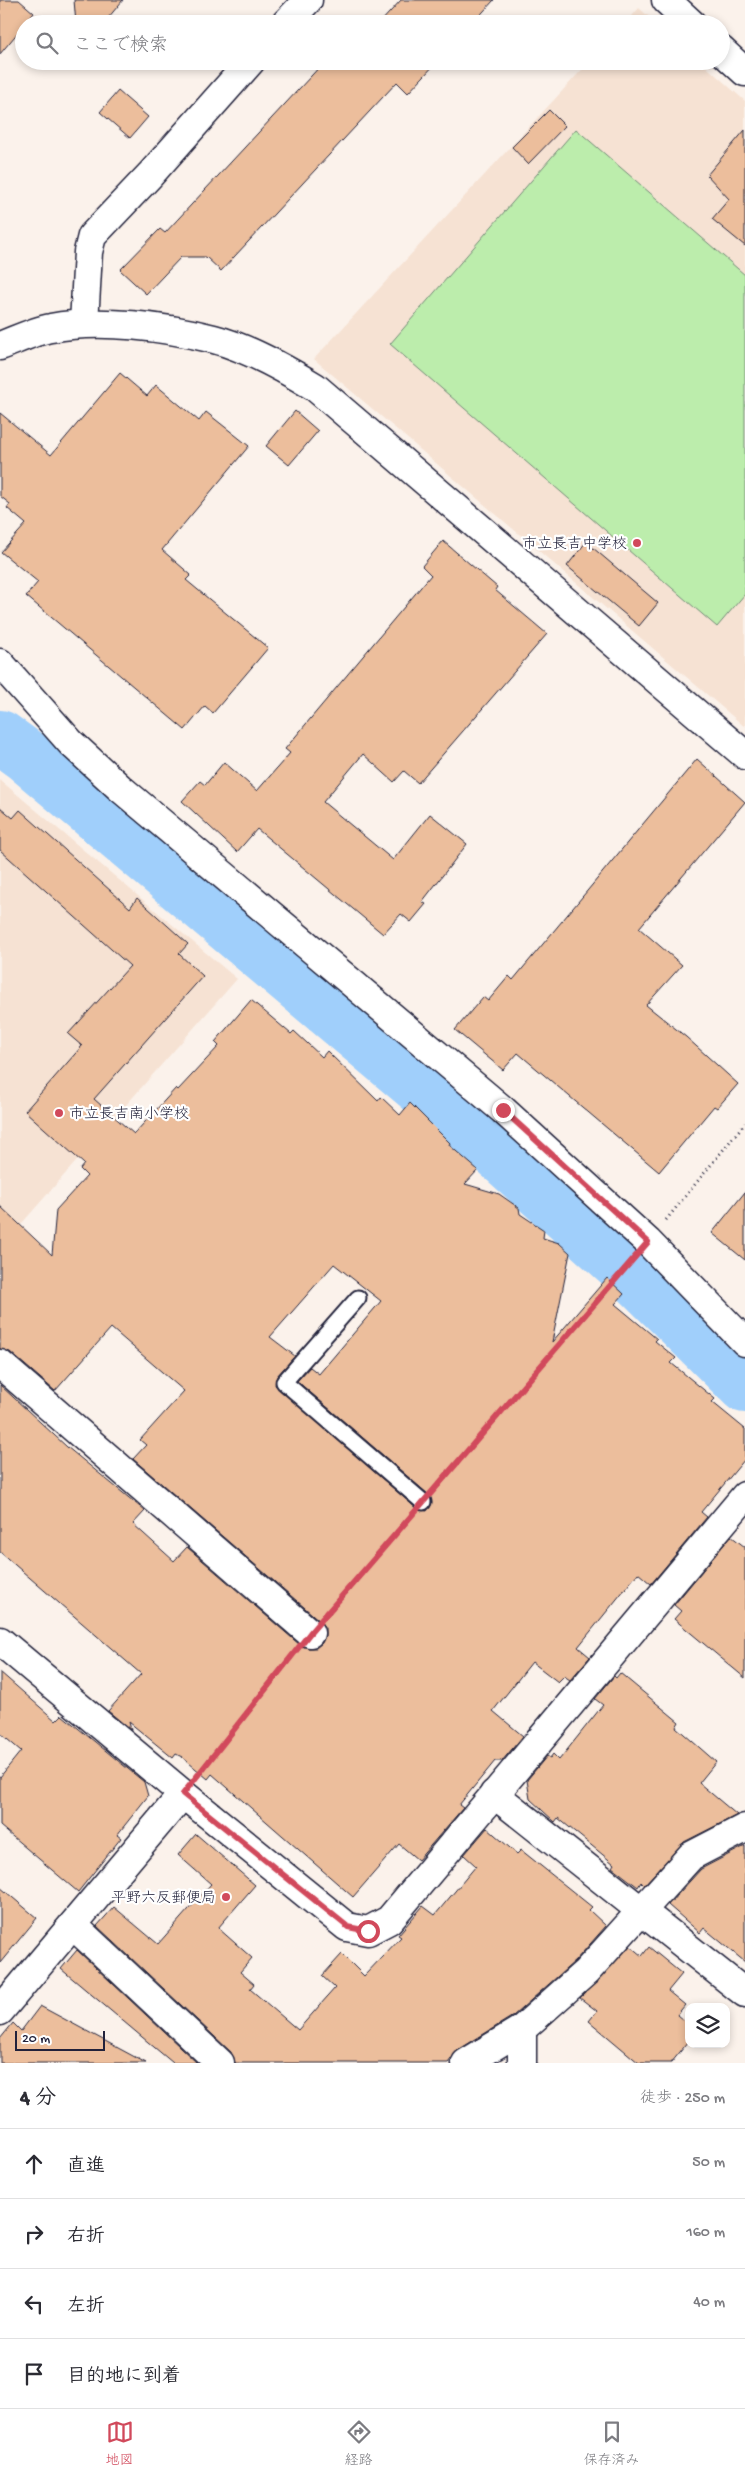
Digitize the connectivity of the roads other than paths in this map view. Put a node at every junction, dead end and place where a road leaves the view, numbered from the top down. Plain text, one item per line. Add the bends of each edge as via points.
1 (308, 0) edge
2 (666, 0) edge
3 (294, 15) edge
4 (682, 15) edge
5 (730, 58) edge
6 (243, 70) edge
7 (745, 72) edge
8 (84, 324) junction
9 (0, 346) edge
10 (0, 663) edge
11 (745, 755) edge
12 (358, 1298) dead end
13 (745, 1342) edge
14 (0, 1364) edge
15 (745, 1496) edge
16 (423, 1502) road end
17 (310, 1633) road end
18 (0, 1641) edge
19 (183, 1794) junction
20 (494, 1794) junction
21 (745, 1828) edge
22 (642, 1910) junction
23 (73, 1925) junction
24 (745, 1993) edge
25 (0, 2011) edge
26 (522, 2029) junction
27 (220, 2063) edge
28 (466, 2063) edge
29 (522, 2063) edge

1 - 3 street
2 - 4 street
5 - 7 street
6 - 8 street via 92,236 88,252
8 - 9 street via 49,328
8 - 11 street via 150,328 215,340 285,369 315,386
10 - 13 street via 71,743 120,788 503,1110 648,1242
12 - 16 lane via 284,1382
14 - 17 street
15 - 20 street
18 - 19 street
19 - 20 street via 348,1927 368,1931 389,1920
19 - 23 street
20 - 22 street
21 - 22 street via 691,1856
22 - 24 street
22 - 26 street via 586,1972
23 - 25 street
23 - 27 street
26 - 28 street
26 - 29 street

